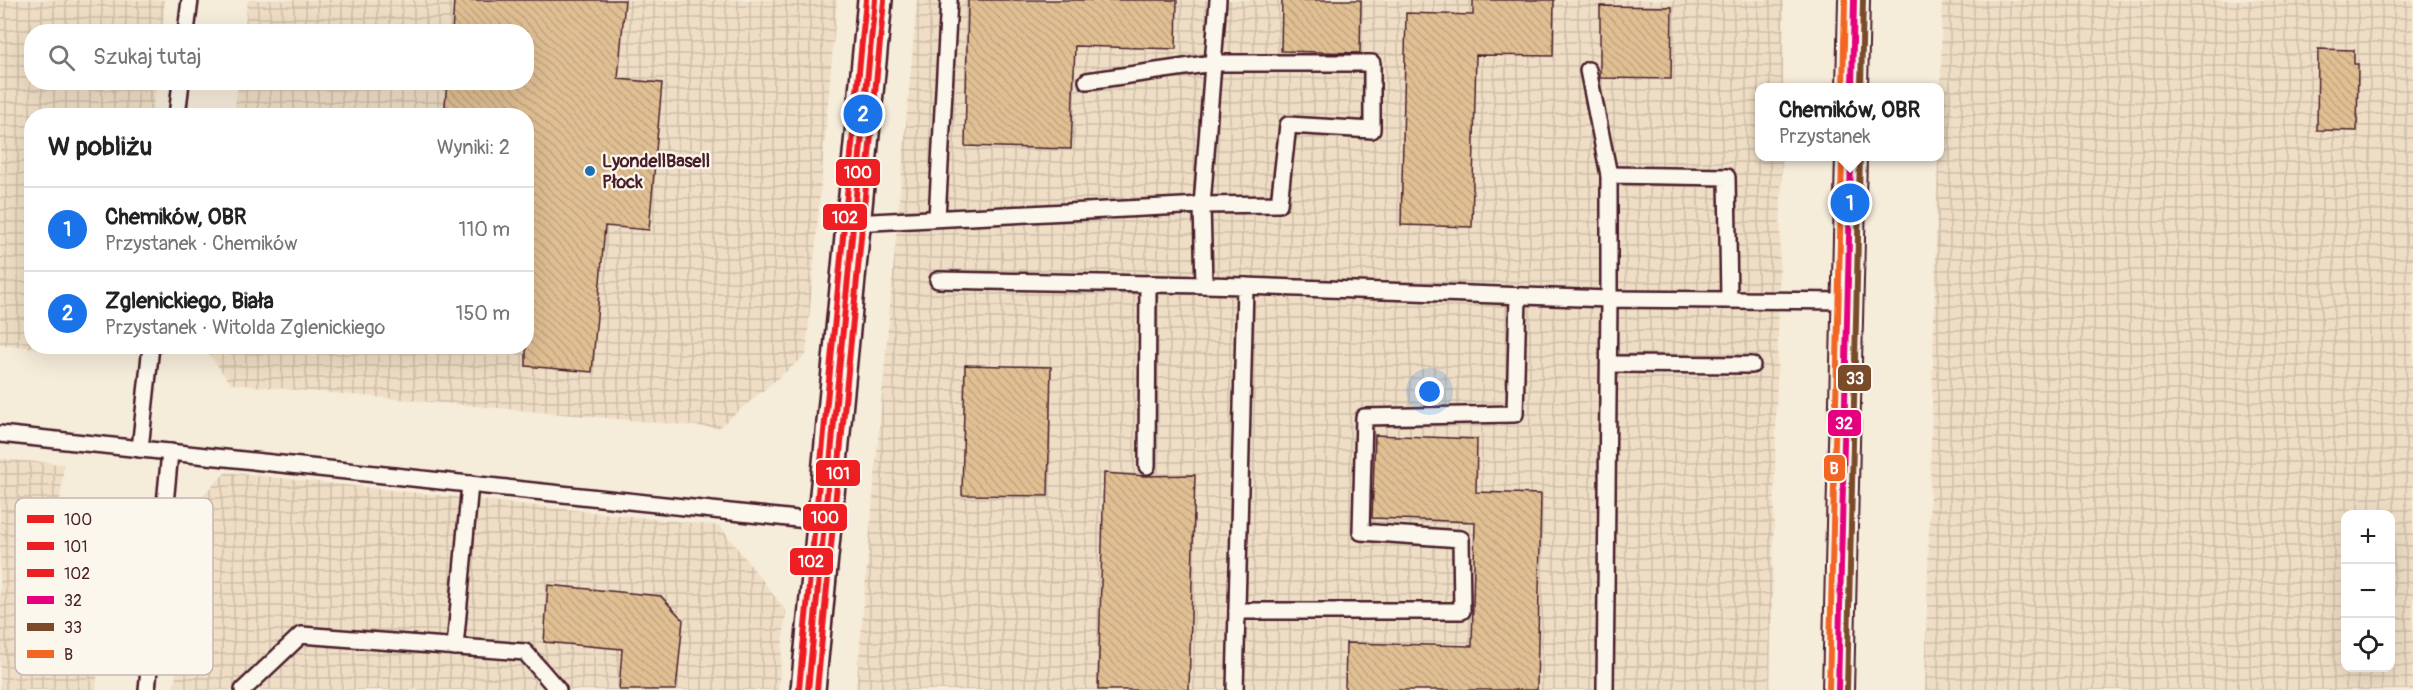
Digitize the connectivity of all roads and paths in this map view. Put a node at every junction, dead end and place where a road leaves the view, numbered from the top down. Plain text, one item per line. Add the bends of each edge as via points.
1 (190, 0) edge
2 (875, 0) edge
3 (949, 0) edge
4 (1218, 0) edge
5 (1854, 0) edge
6 (187, 24) edge
7 (1213, 63) junction
8 (1588, 70) dead end
9 (1087, 81) dead end
10 (1852, 83) edge
11 (180, 90) edge
12 (178, 108) edge
13 (1851, 161) edge
14 (1610, 175) junction
15 (1202, 206) junction
16 (937, 218) junction
17 (853, 224) junction
18 (938, 280) dead end
19 (1148, 284) junction
20 (1204, 285) junction
21 (1245, 286) junction
22 (1518, 296) junction
23 (1610, 299) junction
24 (1729, 300) junction
25 (1847, 301) junction
26 (150, 354) edge
27 (1609, 364) junction
28 (1752, 365) dead end
29 (0, 434) edge
30 (140, 449) junction
31 (171, 452) junction
32 (1147, 466) dead end
33 (470, 484) junction
34 (166, 498) edge
35 (825, 522) junction
36 (1237, 612) junction
37 (455, 646) junction
38 (149, 675) edge
39 (147, 690) edge
40 (243, 690) edge
41 (558, 690) edge
42 (808, 690) edge
43 (1235, 690) edge
44 (1605, 690) edge
45 (1838, 690) edge

1 - 6 lane
2 - 17 street
3 - 16 lane
4 - 7 lane
5 - 10 street
7 - 9 lane
7 - 15 lane
7 - 15 lane via 1372,63 1372,130 1288,124 1279,204
8 - 14 lane
11 - 12 lane
13 - 25 street
14 - 23 lane
14 - 24 lane via 1727,177
15 - 16 lane
15 - 20 lane
16 - 17 lane
17 - 35 street
18 - 19 lane
19 - 20 lane
19 - 32 lane
20 - 21 lane
21 - 22 lane
21 - 36 lane
22 - 23 lane
22 - 36 lane via 1515,414 1364,417 1361,531 1461,539 1462,612
23 - 24 lane
23 - 27 lane
24 - 25 lane
25 - 45 street
26 - 30 lane
27 - 28 lane
27 - 44 lane
29 - 30 lane
30 - 31 lane
31 - 33 lane
31 - 34 lane
33 - 35 lane
33 - 37 lane
35 - 42 street
36 - 43 lane
37 - 40 lane via 301,635
37 - 41 lane via 525,652
38 - 39 lane

